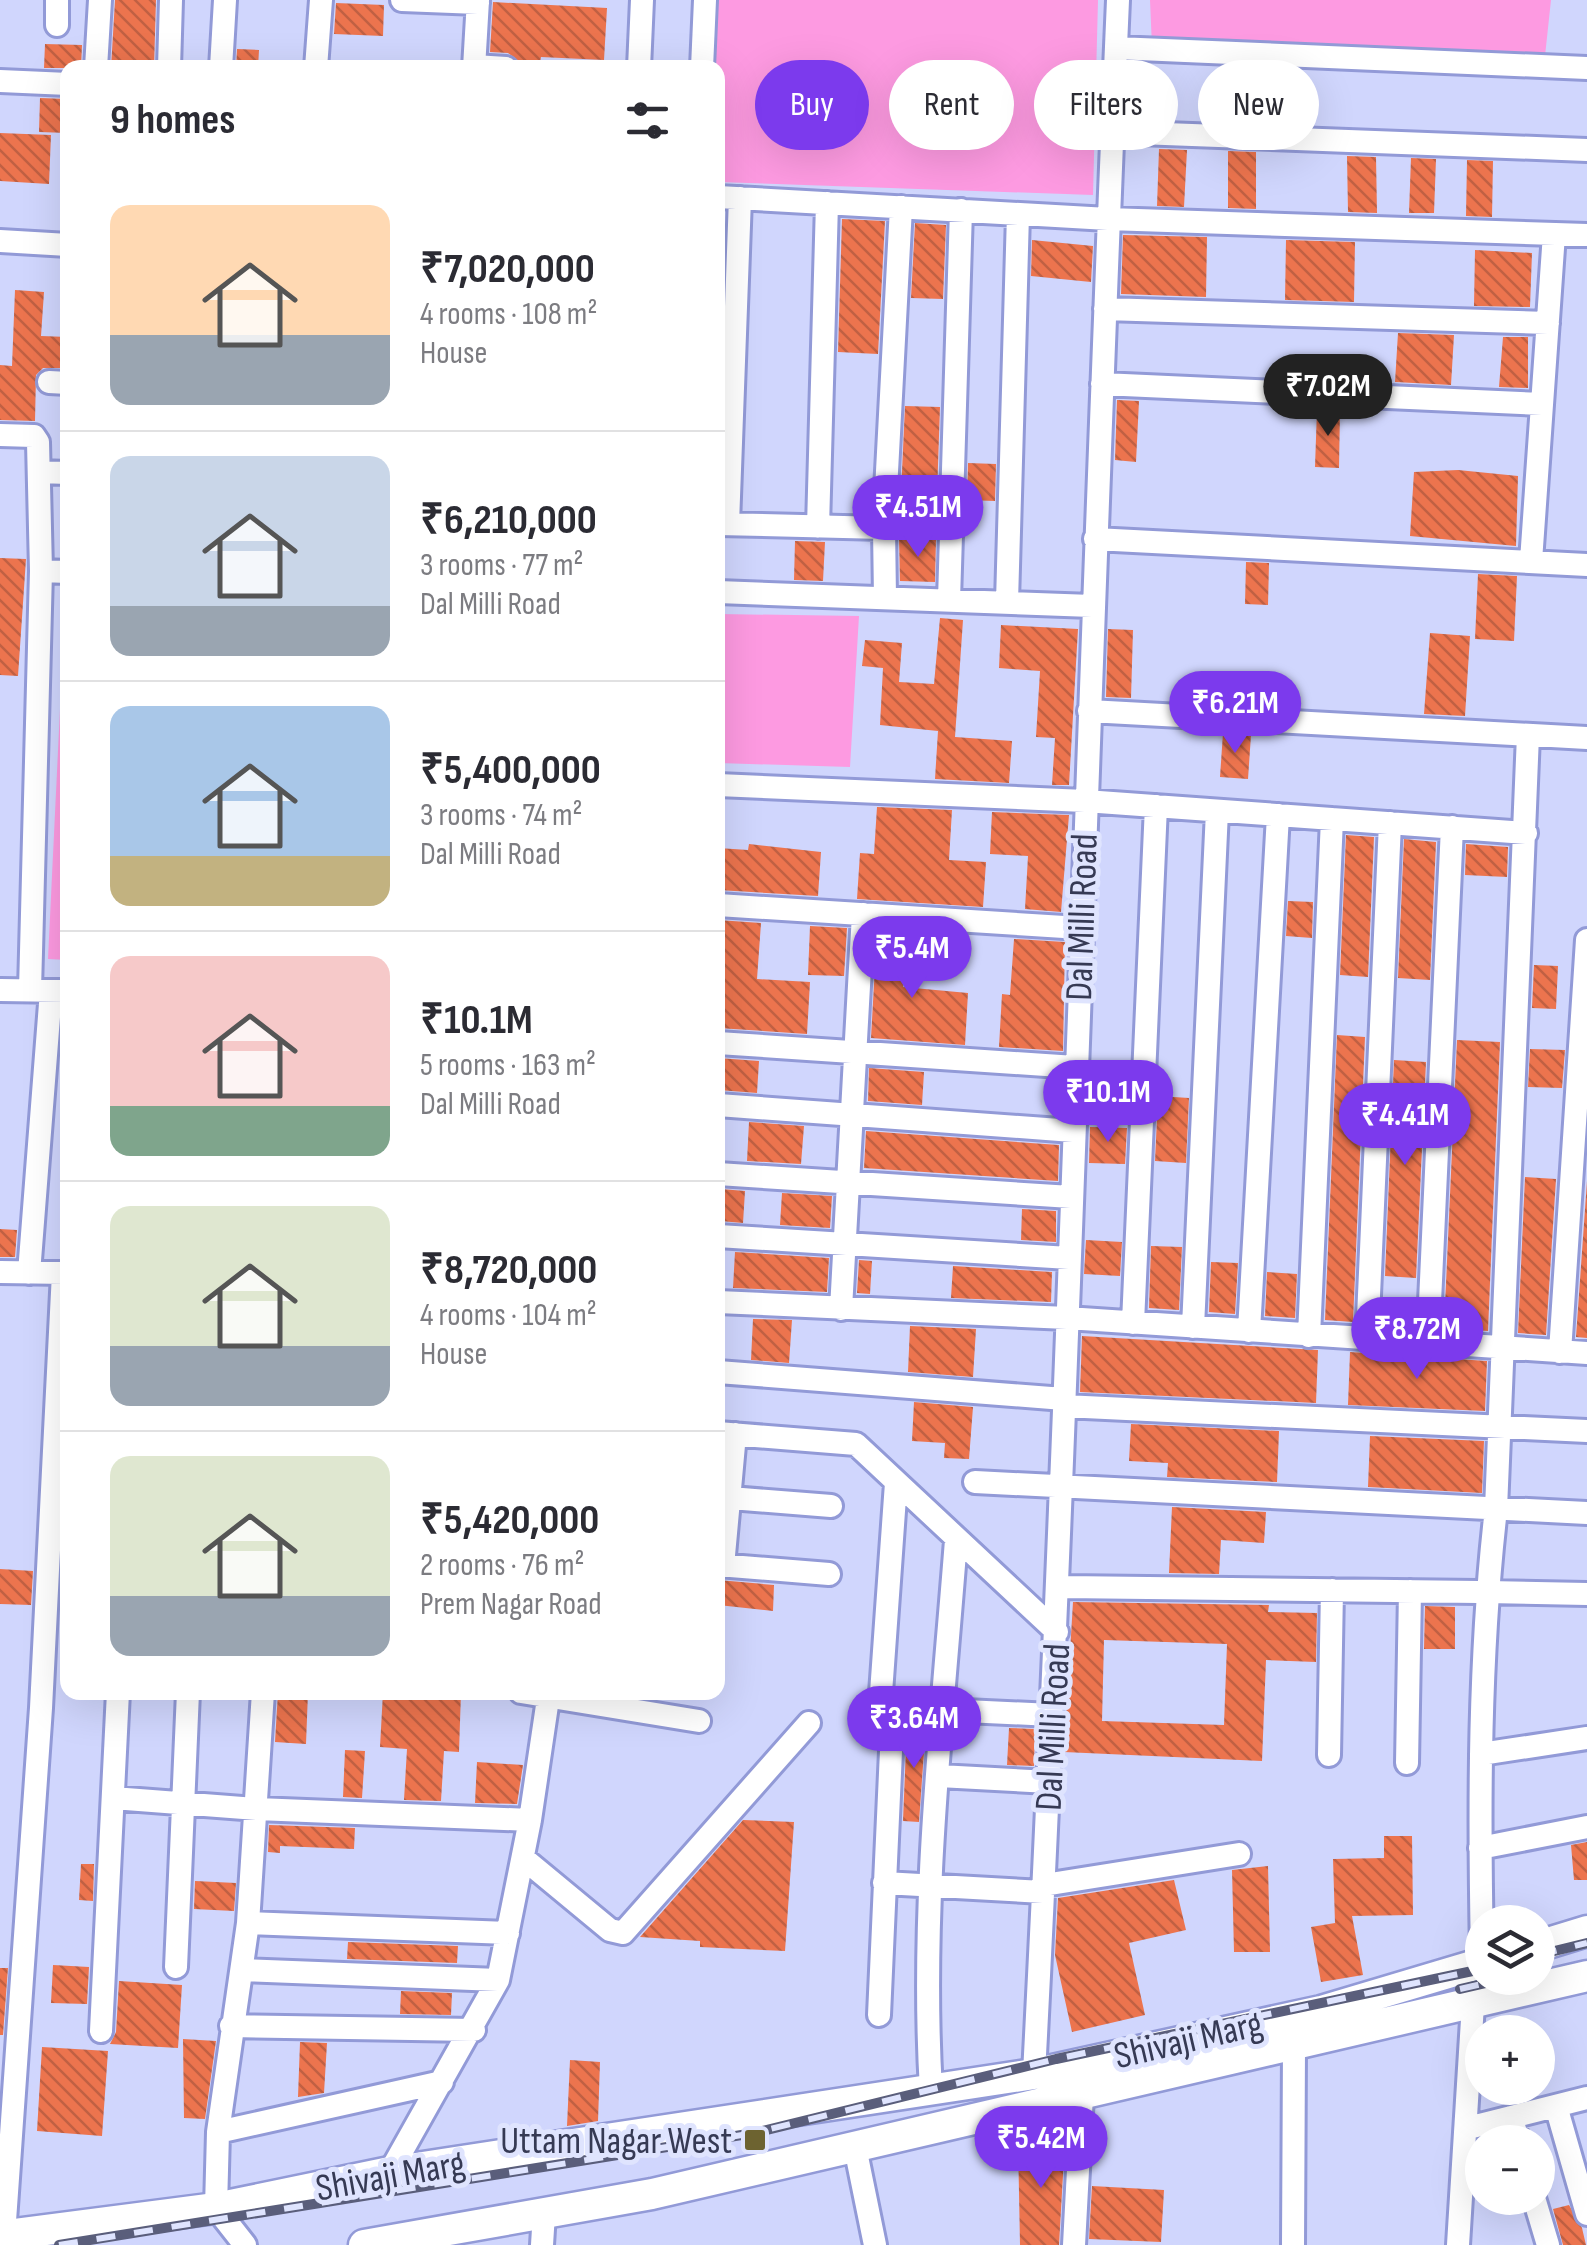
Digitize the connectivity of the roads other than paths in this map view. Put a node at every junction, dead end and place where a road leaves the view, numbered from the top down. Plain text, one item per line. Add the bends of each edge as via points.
1 (57, 0) edge
2 (100, 0) edge
3 (172, 0) edge
4 (225, 0) edge
5 (321, 0) edge
6 (402, 0) edge
7 (642, 0) edge
8 (705, 0) edge
9 (1118, 0) edge
10 (478, 1) edge
11 (56, 26) dead end
12 (1116, 48) junction
13 (96, 60) edge
14 (168, 60) edge
15 (221, 60) edge
16 (317, 60) edge
17 (474, 60) edge
18 (638, 60) edge
19 (702, 60) edge
20 (1115, 60) edge
21 (1587, 68) edge
22 (0, 81) edge
23 (60, 84) edge
24 (1178, 135) edge
25 (1111, 150) edge
26 (1587, 150) edge
27 (729, 197) edge
28 (828, 202) junction
29 (901, 207) junction
30 (961, 210) junction
31 (1018, 214) junction
32 (1108, 219) junction
33 (1554, 234) junction
34 (1587, 235) edge
35 (0, 241) edge
36 (60, 245) edge
37 (1105, 309) junction
38 (1548, 324) junction
39 (1102, 384) junction
40 (1542, 404) junction
41 (725, 415) edge
42 (0, 435) edge
43 (39, 472) junction
44 (60, 473) edge
45 (725, 524) edge
46 (818, 528) junction
47 (884, 528) junction
48 (1096, 538) junction
49 (1531, 560) junction
50 (1587, 565) edge
51 (41, 571) junction
52 (60, 572) edge
53 (725, 592) edge
54 (885, 598) junction
55 (949, 600) junction
56 (1007, 602) junction
57 (1092, 606) junction
58 (1089, 711) junction
59 (1528, 736) junction
60 (1587, 738) edge
61 (725, 785) edge
62 (1085, 801) junction
63 (1156, 806) junction
64 (1217, 811) junction
65 (1278, 815) junction
66 (1332, 819) junction
67 (1390, 823) junction
68 (1452, 828) junction
69 (1526, 832) junction
70 (725, 905) edge
71 (862, 914) junction
72 (1080, 928) junction
73 (1587, 940) edge
74 (0, 990) edge
75 (50, 991) edge
76 (1584, 1037) edge
77 (725, 1043) edge
78 (855, 1052) junction
79 (1076, 1067) junction
80 (725, 1106) edge
81 (850, 1115) junction
82 (1073, 1130) junction
83 (725, 1174) edge
84 (848, 1182) junction
85 (1071, 1197) junction
86 (725, 1236) edge
87 (844, 1245) junction
88 (1069, 1258) junction
89 (0, 1272) edge
90 (29, 1273) junction
91 (60, 1273) edge
92 (725, 1302) edge
93 (840, 1309) junction
94 (1067, 1318) junction
95 (1133, 1323) junction
96 (1193, 1327) junction
97 (1248, 1331) junction
98 (1309, 1336) junction
99 (1367, 1340) junction
100 (1428, 1345) junction
101 (1500, 1350) junction
102 (1560, 1352) junction
103 (1587, 1353) edge
104 (60, 1368) edge
105 (725, 1373) edge
106 (1064, 1402) junction
107 (1498, 1425) junction
108 (1587, 1431) edge
109 (726, 1433) edge
110 (974, 1482) dead end
111 (896, 1483) junction
112 (1062, 1487) junction
113 (725, 1497) edge
114 (831, 1506) dead end
115 (1496, 1509) junction
116 (1587, 1513) edge
117 (956, 1540) junction
118 (725, 1565) edge
119 (829, 1574) dead end
120 (1065, 1587) dead end
121 (1332, 1590) junction
122 (1410, 1591) junction
123 (1482, 1592) junction
124 (1587, 1594) edge
125 (1057, 1632) junction
126 (118, 1700) edge
127 (188, 1700) edge
128 (263, 1700) edge
129 (548, 1700) edge
130 (582, 1700) edge
131 (892, 1707) junction
132 (943, 1710) junction
133 (1052, 1715) junction
134 (699, 1721) dead end
135 (808, 1724) dead end
136 (1587, 1738) edge
137 (1481, 1754) junction
138 (1328, 1756) dead end
139 (1408, 1763) dead end
140 (939, 1776) junction
141 (1049, 1782) junction
142 (113, 1798) junction
143 (182, 1803) junction
144 (257, 1809) junction
145 (530, 1820) junction
146 (1587, 1826) edge
147 (1480, 1848) junction
148 (1238, 1854) dead end
149 (522, 1858) junction
150 (884, 1882) junction
151 (932, 1886) junction
152 (1044, 1888) junction
153 (1481, 1905) edge
154 (248, 1924) junction
155 (1587, 1931) edge
156 (508, 1933) junction
157 (1555, 1941) edge
158 (176, 1967) dead end
159 (1465, 1968) edge
160 (242, 1970) junction
161 (1587, 1976) edge
162 (498, 1980) junction
163 (1474, 2004) junction
164 (879, 2016) dead end
165 (1285, 2018) junction
166 (231, 2026) junction
167 (474, 2030) junction
168 (101, 2032) dead end
169 (9, 2034) edge
170 (1294, 2048) junction
171 (1034, 2074) junction
172 (442, 2082) junction
173 (931, 2090) junction
174 (1082, 2095) junction
175 (1587, 2098) edge
176 (1556, 2106) junction
177 (1511, 2117) junction
178 (1468, 2125) edge
179 (1480, 2125) edge
180 (1513, 2125) edge
181 (218, 2132) junction
182 (855, 2147) junction
183 (1465, 2163) edge
184 (390, 2172) junction
185 (216, 2208) junction
186 (544, 2213) junction
187 (1587, 2214) edge
188 (1539, 2215) edge
189 (2, 2235) edge
190 (245, 2245) edge
191 (364, 2245) edge
192 (542, 2245) edge
193 (875, 2245) edge
194 (1074, 2245) edge
195 (1293, 2245) edge
196 (1458, 2245) edge
197 (1548, 2245) edge

1 - 11 street
2 - 13 street
3 - 14 street
4 - 15 street
5 - 16 street
6 - 10 street
7 - 18 street
8 - 19 street
9 - 12 street, Dal Milli Road
10 - 17 street
12 - 20 street, Dal Milli Road
12 - 21 street
22 - 23 street
24 - 26 street
25 - 32 street, Dal Milli Road
27 - 28 street
27 - 41 street
28 - 29 street
28 - 46 street
29 - 30 street
29 - 47 street
30 - 31 street
30 - 55 street
31 - 32 street
31 - 56 street
32 - 33 street
32 - 37 street, Dal Milli Road
33 - 34 street
33 - 38 street
35 - 36 street
37 - 38 street
37 - 39 street, Dal Milli Road
38 - 40 street
39 - 40 street
39 - 48 street, Dal Milli Road
40 - 49 street
42 - 43 street via 37,438
43 - 44 street
43 - 51 street
45 - 46 street
46 - 47 street
47 - 54 street
48 - 49 street
48 - 57 street, Dal Milli Road
49 - 50 street
51 - 52 street
51 - 75 street
53 - 54 street
54 - 55 street
55 - 56 street
56 - 57 street
57 - 58 street, Dal Milli Road
58 - 59 street
58 - 62 street, Dal Milli Road
59 - 60 street
59 - 69 street
61 - 62 street
62 - 63 street
62 - 72 street, Dal Milli Road
63 - 64 street
63 - 95 street
64 - 65 street
64 - 96 street
65 - 66 street
65 - 97 street
66 - 67 street
66 - 98 street
67 - 68 street
67 - 99 street
68 - 69 street
68 - 100 street
69 - 101 street
70 - 71 street
71 - 72 street
71 - 78 street
72 - 79 street, Dal Milli Road
73 - 76 street
74 - 75 street
75 - 90 street
76 - 102 street
77 - 78 street
78 - 79 street
78 - 81 street
79 - 82 street, Dal Milli Road
80 - 81 street
81 - 82 street
81 - 84 street
82 - 85 street, Dal Milli Road
83 - 84 street
84 - 85 street
84 - 87 street
85 - 88 street, Dal Milli Road
86 - 87 street
87 - 88 street
87 - 93 street
88 - 94 street, Dal Milli Road
89 - 90 street
90 - 91 street
92 - 93 street
93 - 94 street
94 - 95 street
94 - 106 street, Dal Milli Road
95 - 96 street
96 - 97 street
97 - 98 street
98 - 99 street
99 - 100 street
100 - 101 street
101 - 102 street
101 - 107 street
102 - 103 street
104 - 169 street via 42,1708
105 - 106 street
106 - 107 street
106 - 112 street, Dal Milli Road
107 - 108 street
107 - 115 street
109 - 111 street via 856,1444
110 - 112 street
111 - 117 street
111 - 131 street via 880,1707
112 - 115 street
112 - 125 street, Dal Milli Road
113 - 114 street
115 - 116 street
115 - 123 street
117 - 125 street
117 - 132 street
118 - 119 street
120 - 121 street
121 - 122 street
121 - 138 street
122 - 123 street
122 - 139 street
123 - 124 street
123 - 137 street
125 - 133 street, Dal Milli Road
126 - 142 street
127 - 143 street
128 - 144 street
129 - 145 street
130 - 134 street
131 - 132 street
131 - 150 street
132 - 133 street
132 - 140 street
133 - 141 street, Dal Milli Road
135 - 149 street via 623,1933 610,1930
136 - 137 street
137 - 147 street
140 - 141 street
140 - 151 street
141 - 152 street, Dal Milli Road
142 - 143 street
142 - 168 street
143 - 144 street
143 - 158 street
144 - 145 street
144 - 154 street
145 - 149 street
146 - 147 street
147 - 153 street
148 - 152 street
149 - 156 street
150 - 151 street
150 - 164 street
151 - 152 street
151 - 173 street via 926,2008
152 - 171 street, Dal Milli Road
154 - 156 street
154 - 160 street
155 - 157 main road
156 - 162 street
159 - 165 main road, Shivaji Marg
160 - 162 street
160 - 166 street
161 - 163 main road, Shivaji Marg
162 - 167 street
163 - 170 main road, Shivaji Marg
163 - 178 street
165 - 170 street
165 - 171 main road, Shivaji Marg
166 - 167 street
166 - 181 street
167 - 172 street
169 - 189 street
170 - 174 main road, Shivaji Marg
170 - 195 street
171 - 173 main road, Shivaji Marg
172 - 181 street
172 - 184 street
173 - 184 main road, Shivaji Marg
174 - 182 main road, Shivaji Marg
174 - 194 street
175 - 176 street
176 - 177 street
176 - 187 street
177 - 179 street
177 - 180 street
181 - 185 street
182 - 186 main road, Shivaji Marg
182 - 193 street
183 - 196 street
184 - 185 main road, Shivaji Marg
185 - 189 main road, Shivaji Marg
185 - 190 street
186 - 191 main road, Shivaji Marg
186 - 192 street
188 - 197 street

